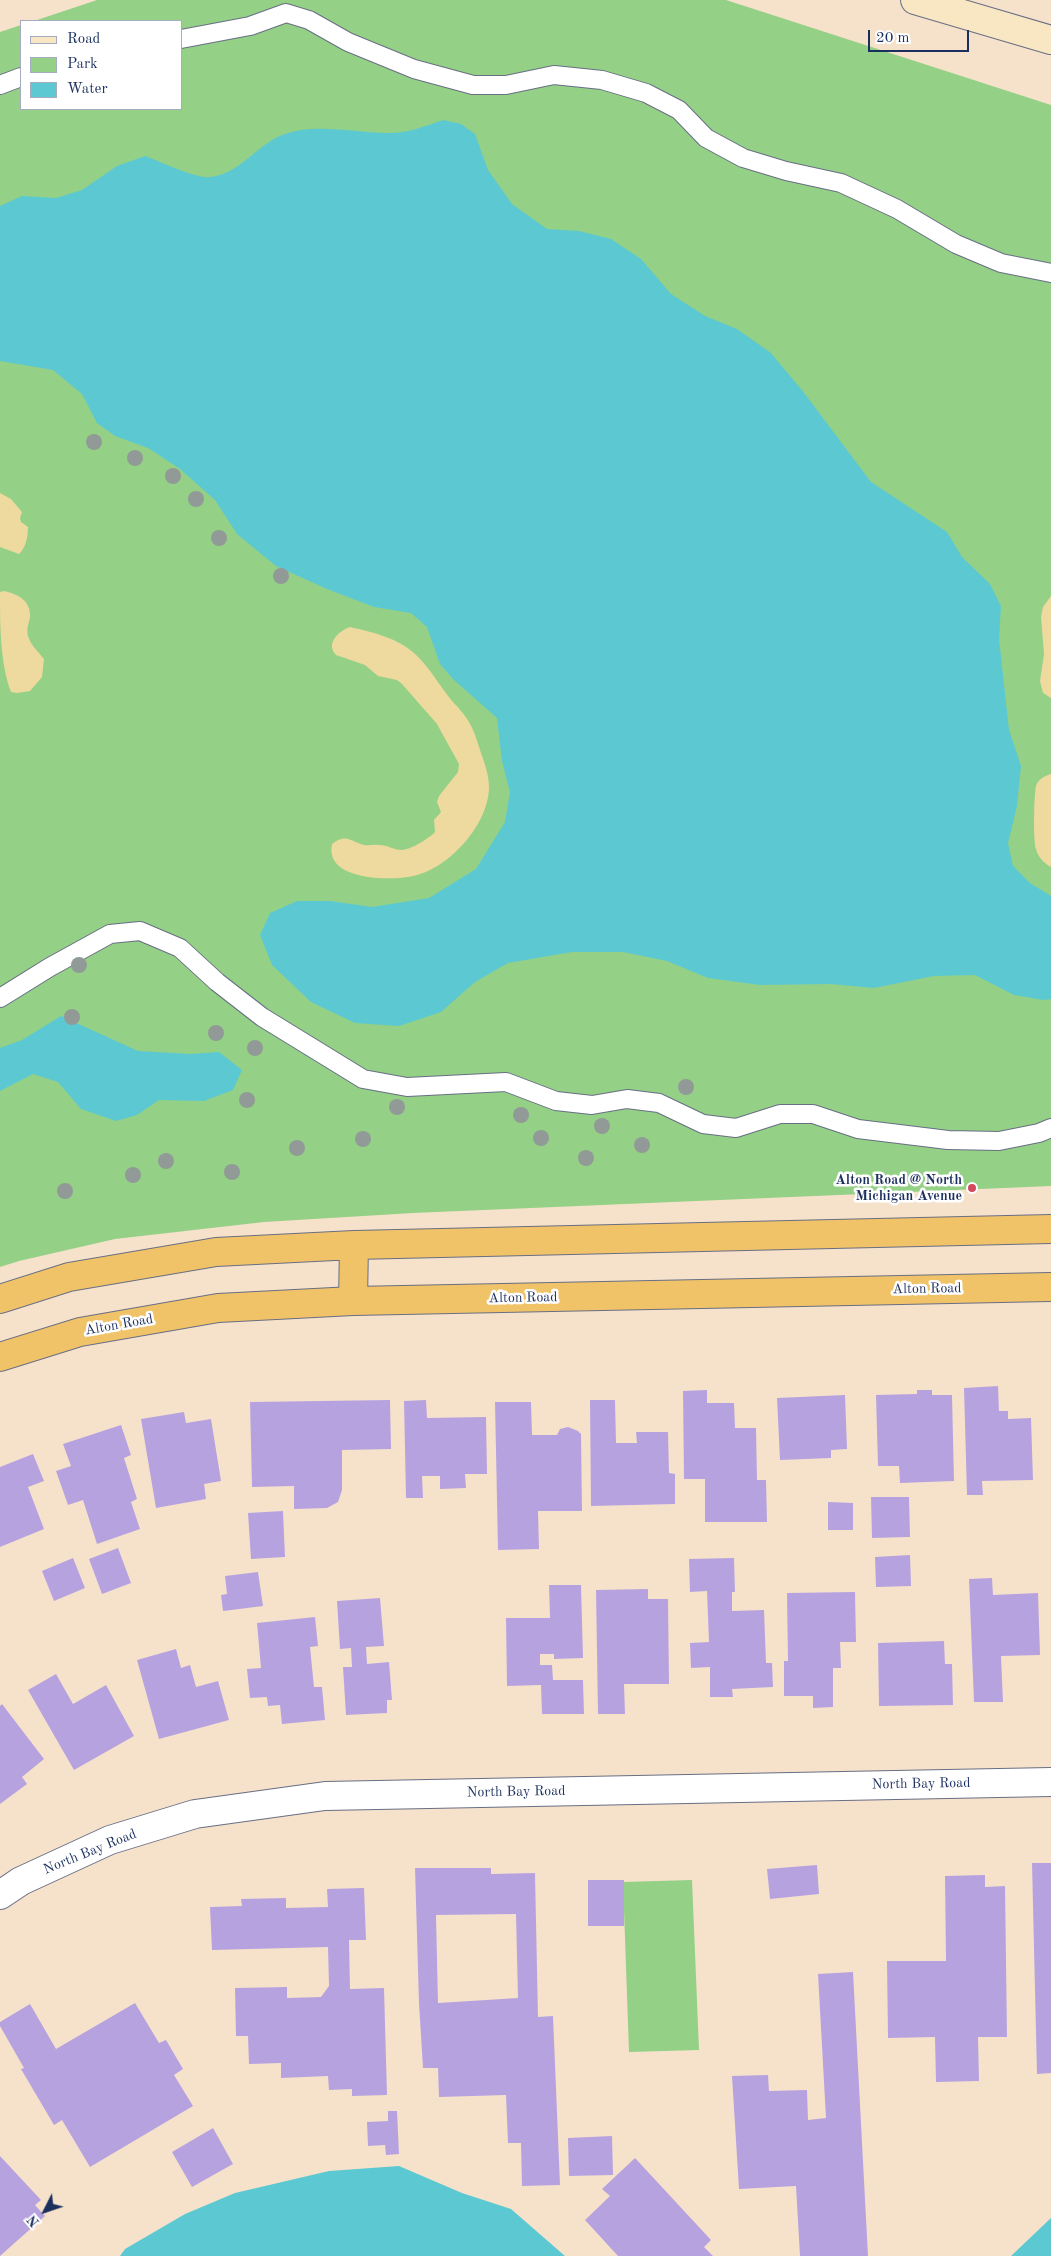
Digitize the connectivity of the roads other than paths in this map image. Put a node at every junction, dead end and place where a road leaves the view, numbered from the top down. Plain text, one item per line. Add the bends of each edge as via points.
1 (915, 0) edge
2 (182, 39) edge
3 (1051, 40) edge
4 (20, 77) edge
5 (0, 85) edge
6 (1051, 273) edge
7 (0, 998) edge
8 (1051, 1128) edge
9 (1051, 1229) edge
10 (354, 1245) junction
11 (1051, 1287) edge
12 (0, 1299) edge
13 (353, 1301) junction
14 (0, 1357) edge
15 (1051, 1782) edge
16 (0, 1895) edge

1 - 3 main road
2 - 6 lane via 250,26 286,13 309,20 348,42 414,69 473,85 506,85 554,75 602,80 646,92 679,110 706,138 743,158 841,183 896,209 956,244 1001,263
4 - 5 lane
7 - 8 lane via 110,934 140,931 180,948 262,1017 364,1079 407,1087 506,1082 556,1101 592,1105 627,1099 659,1103 703,1124 736,1128 780,1114 813,1114 858,1129 948,1140 999,1141
9 - 10 highway
10 - 12 highway via 216,1252 69,1277
10 - 13 highway
11 - 13 highway, Alton Road
13 - 14 highway, Alton Road via 218,1308 80,1332
15 - 16 street, North Bay Road via 325,1796 186,1817 110,1840 21,1881

